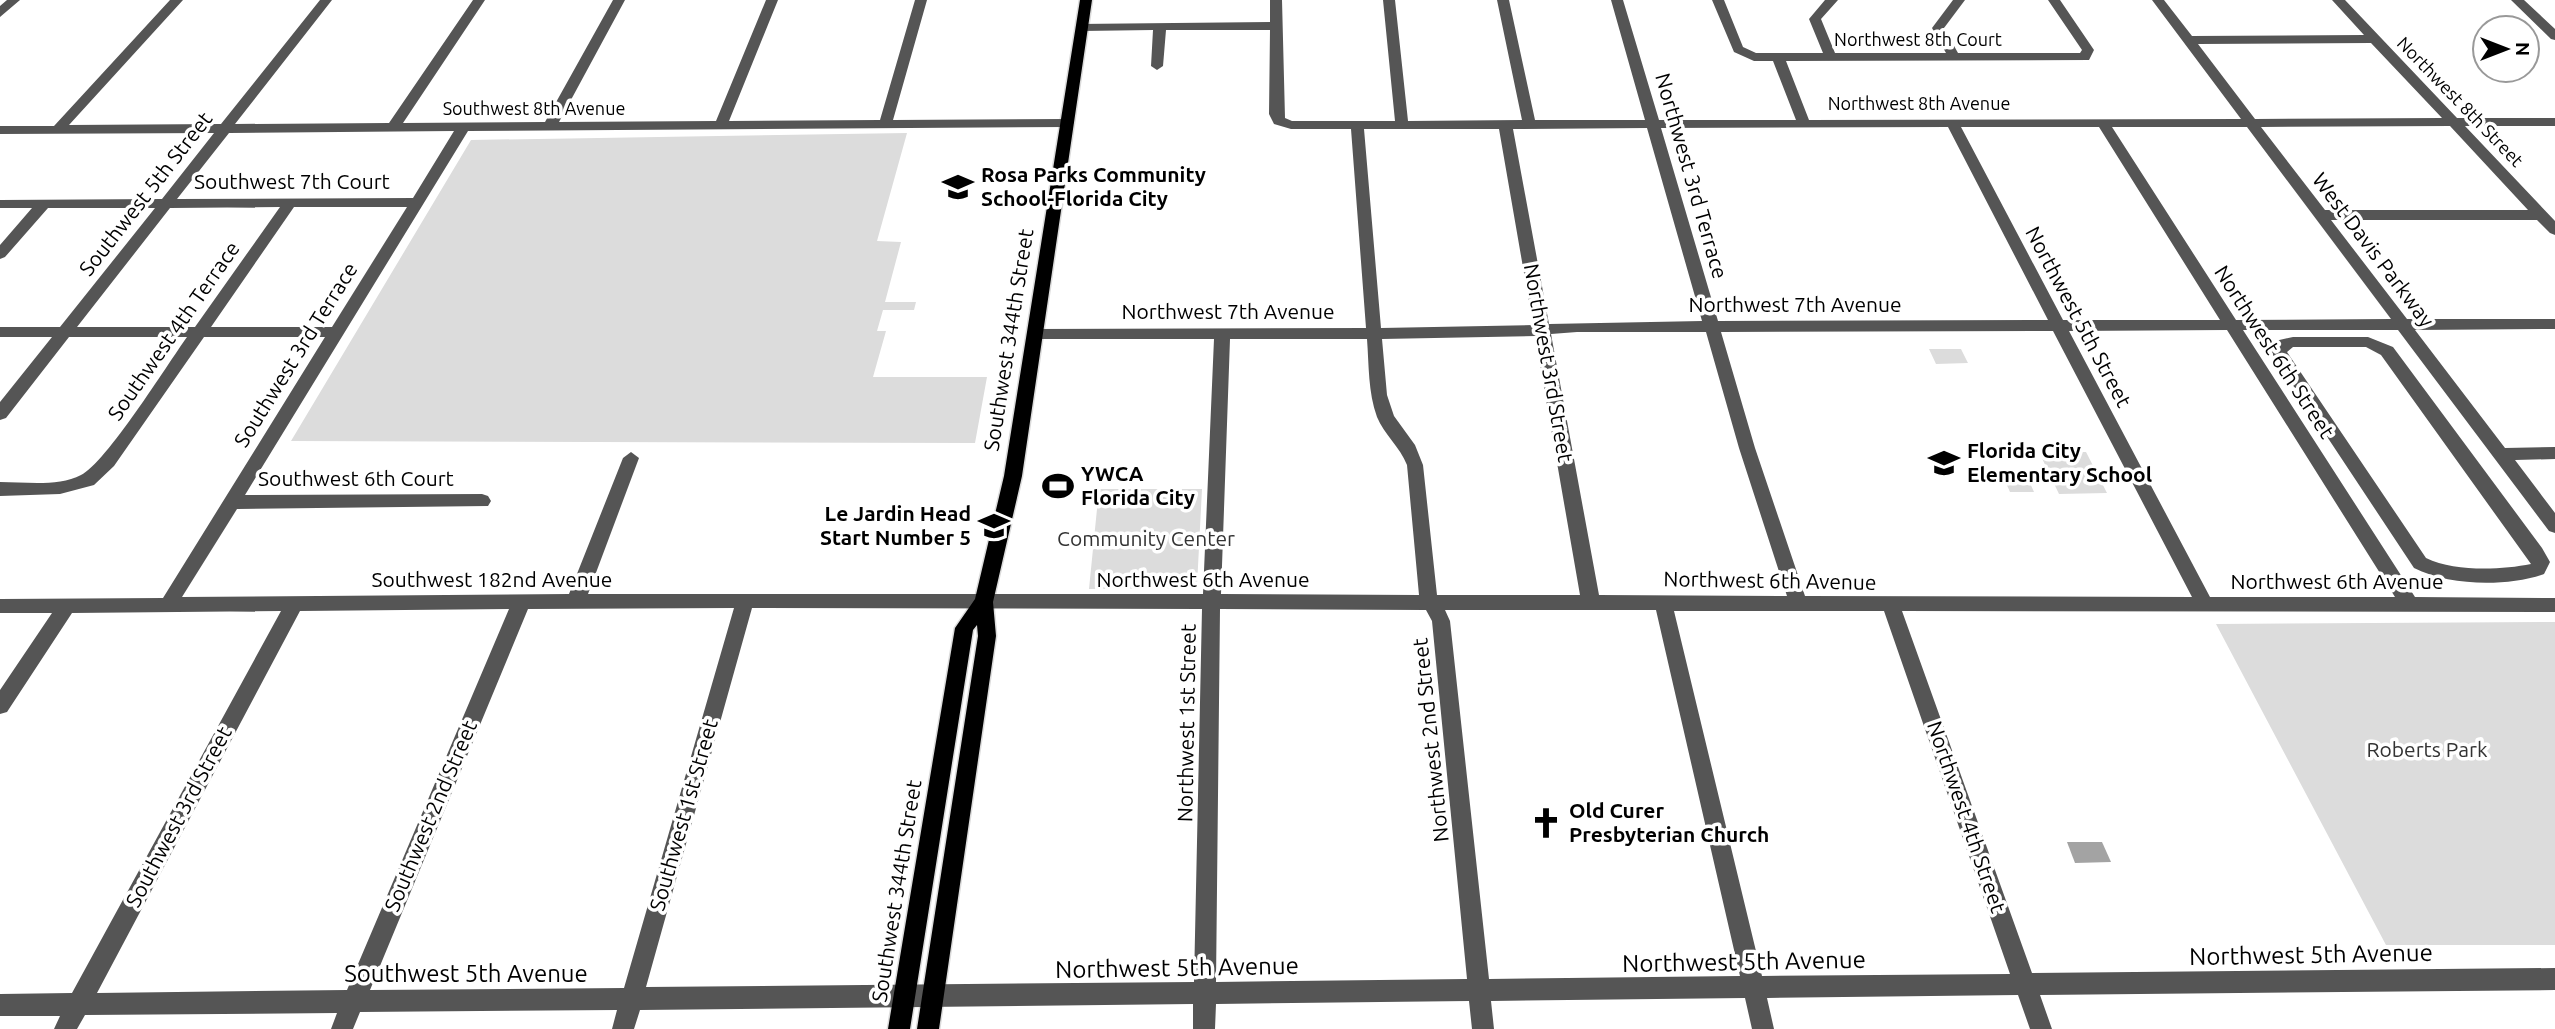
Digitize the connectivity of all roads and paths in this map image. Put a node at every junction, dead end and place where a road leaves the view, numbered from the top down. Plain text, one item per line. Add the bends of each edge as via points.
1 (14, 0) edge
2 (177, 0) edge
3 (326, 0) edge
4 (480, 0) edge
5 (619, 0) edge
6 (772, 0) edge
7 (921, 0) edge
8 (1086, 0) edge
9 (1276, 0) edge
10 (1389, 0) edge
11 (1503, 0) edge
12 (1617, 0) edge
13 (1718, 0) edge
14 (1832, 0) edge
15 (1959, 0) edge
16 (2054, 0) edge
17 (2158, 0) edge
18 (2338, 0) edge
19 (2516, 0) edge
20 (0, 13) edge
21 (1276, 26) junction
22 (1082, 27) junction
23 (1160, 27) junction
24 (2555, 36) edge
25 (2187, 40) junction
26 (2374, 40) junction
27 (1954, 57) junction
28 (1777, 58) junction
29 (1831, 58) junction
30 (1157, 66) dead end
31 (2250, 121) junction
32 (2102, 122) junction
33 (2454, 122) junction
34 (2555, 122) edge
35 (1067, 123) junction
36 (1804, 123) junction
37 (1952, 123) junction
38 (1505, 124) junction
39 (1529, 124) junction
40 (1654, 124) junction
41 (885, 125) junction
42 (1357, 125) junction
43 (1402, 125) junction
44 (720, 127) junction
45 (393, 128) junction
46 (463, 128) junction
47 (549, 128) junction
48 (223, 129) junction
49 (0, 130) edge
50 (57, 130) junction
51 (416, 202) junction
52 (166, 203) junction
53 (290, 203) junction
54 (0, 204) edge
55 (44, 204) junction
56 (2321, 215) junction
57 (2541, 215) junction
58 (2555, 230) edge
59 (0, 254) edge
60 (2230, 324) junction
61 (2403, 324) junction
62 (2555, 324) edge
63 (2059, 325) junction
64 (1712, 326) junction
65 (1542, 330) junction
66 (0, 332) edge
67 (64, 332) junction
68 (200, 332) junction
69 (335, 332) junction
70 (1222, 333) junction
71 (1374, 333) junction
72 (1035, 334) junction
73 (2290, 369) junction
74 (2260, 370) junction
75 (0, 414) edge
76 (2555, 453) edge
77 (2500, 454) junction
78 (631, 457) dead end
79 (0, 489) edge
80 (482, 501) dead end
81 (230, 502) junction
82 (2505, 510) junction
83 (2543, 510) junction
84 (2555, 526) edge
85 (2367, 538) junction
86 (2400, 538) junction
87 (745, 601) junction
88 (984, 602) junction
89 (1664, 602) junction
90 (521, 603) junction
91 (575, 603) junction
92 (1212, 603) junction
93 (1591, 603) junction
94 (294, 604) junction
95 (1432, 604) junction
96 (168, 605) junction
97 (1799, 605) junction
98 (2410, 605) junction
99 (2555, 605) edge
100 (0, 606) edge
101 (67, 606) junction
102 (1891, 606) junction
103 (2205, 606) junction
104 (0, 706) edge
105 (2555, 979) edge
106 (2025, 984) junction
107 (1754, 988) junction
108 (1479, 992) junction
109 (1204, 994) junction
110 (933, 996) junction
111 (905, 997) junction
112 (632, 999) junction
113 (354, 1001) junction
114 (0, 1005) edge
115 (78, 1005) junction
116 (65, 1029) edge
117 (342, 1029) edge
118 (624, 1029) edge
119 (899, 1029) edge
120 (928, 1029) edge
121 (1203, 1029) edge
122 (1483, 1029) edge
123 (1763, 1029) edge
124 (2041, 1029) edge

1 - 20 street
2 - 50 street
3 - 48 street, Southwest 5th Street
4 - 45 street
5 - 47 street
6 - 44 street
7 - 41 street
8 - 22 main road, Southwest 344th Street
9 - 21 street
10 - 43 street
11 - 39 street
12 - 40 street, Northwest 3rd Terrace
13 - 28 street, Northwest 8th Court via 1738,49 1744,54
14 - 29 street via 1815,19
15 - 27 street via 1938,28
16 - 27 street, Northwest 8th Court via 2088,50 2084,57
17 - 25 street, West Davis Parkway
18 - 26 street, Northwest 8th Street
19 - 24 street
21 - 23 street
21 - 42 street, Northwest 8th Avenue via 1276,114 1283,123
22 - 23 street
22 - 35 main road, Southwest 344th Street
23 - 30 street
25 - 26 street
25 - 31 street, West Davis Parkway
26 - 33 street, Northwest 8th Street
27 - 29 street, Northwest 8th Court
28 - 29 street, Northwest 8th Court
28 - 36 street
31 - 32 street, Northwest 8th Avenue
31 - 33 street, Northwest 8th Avenue
31 - 56 street, West Davis Parkway
32 - 37 street, Northwest 8th Avenue
32 - 60 street, Northwest 6th Street
33 - 34 street, Northwest 8th Avenue
33 - 57 street, Northwest 8th Street
35 - 41 street, Southwest 8th Avenue
35 - 72 main road, Southwest 344th Street
36 - 37 street, Northwest 8th Avenue
36 - 40 street, Northwest 8th Avenue
37 - 63 street, Northwest 5th Street
38 - 39 street, Northwest 8th Avenue
38 - 43 street, Northwest 8th Avenue
38 - 65 street, Northwest 3rd Street
39 - 40 street, Northwest 8th Avenue
40 - 64 street, Northwest 3rd Terrace
41 - 44 street, Southwest 8th Avenue
42 - 43 street, Northwest 8th Avenue
42 - 71 street, Northwest 2nd Street
44 - 47 street, Southwest 8th Avenue
45 - 46 street, Southwest 8th Avenue
45 - 48 street, Southwest 8th Avenue
46 - 47 street, Southwest 8th Avenue
46 - 51 street, Southwest 3rd Terrace
48 - 50 street, Southwest 8th Avenue
48 - 52 street, Southwest 5th Street
49 - 50 street, Southwest 8th Avenue
51 - 53 street, Southwest 7th Court
51 - 69 street, Southwest 3rd Terrace
52 - 53 street, Southwest 7th Court
52 - 55 street, Southwest 7th Court
52 - 67 street, Southwest 5th Street
53 - 68 street, Southwest 4th Terrace
54 - 55 street, Southwest 7th Court
55 - 59 street
56 - 57 street
56 - 61 street, West Davis Parkway
57 - 58 street, Northwest 8th Street
60 - 61 street, Northwest 7th Avenue
60 - 63 street, Northwest 7th Avenue
60 - 74 street, Northwest 6th Street
61 - 62 street, Northwest 7th Avenue
61 - 77 street, West Davis Parkway
63 - 64 street, Northwest 7th Avenue
63 - 103 street, Northwest 5th Street
64 - 65 street, Northwest 7th Avenue
64 - 97 street, Northwest 3rd Terrace
65 - 71 street, Northwest 7th Avenue
65 - 93 street, Northwest 3rd Street
66 - 67 street
67 - 68 street
67 - 75 street, Southwest 5th Street
68 - 69 street
68 - 79 street, Southwest 4th Terrace via 108,462 88,480 60,488
69 - 81 street, Southwest 3rd Terrace
70 - 71 street, Northwest 7th Avenue
70 - 72 street, Northwest 7th Avenue
70 - 92 street, Northwest 1st Street
71 - 95 street, Northwest 2nd Street via 1381,405 1415,464 1426,591
72 - 88 main road, Southwest 344th Street via 1013,477
73 - 74 street
73 - 82 street via 2279,352 2284,343 2364,342 2383,347
73 - 86 street
74 - 85 street, Northwest 6th Street
76 - 77 street
77 - 83 street, West Davis Parkway
78 - 91 street
80 - 81 street, Southwest 6th Court
81 - 96 street, Southwest 3rd Terrace
82 - 83 street
82 - 86 street via 2539,558 2538,569 2438,572 2420,563
83 - 84 street, West Davis Parkway
85 - 86 street
85 - 98 street, Northwest 6th Street
87 - 88 street, Southwest 182nd Avenue
87 - 91 street, Southwest 182nd Avenue
87 - 112 street, Southwest 1st Street
88 - 92 street, Northwest 6th Avenue
88 - 110 main road, Southwest 344th Street via 988,628
88 - 111 main road, Southwest 344th Street via 964,628
89 - 93 street, Northwest 6th Avenue
89 - 97 street, Northwest 6th Avenue
89 - 107 street
90 - 91 street, Southwest 182nd Avenue
90 - 94 street, Southwest 182nd Avenue
90 - 113 street, Southwest 2nd Street
92 - 95 street, Northwest 6th Avenue
92 - 109 street, Northwest 1st Street
93 - 95 street, Northwest 6th Avenue
94 - 96 street, Southwest 182nd Avenue
94 - 115 street, Southwest 3rd Street
95 - 108 street, Northwest 2nd Street via 1441,621
96 - 101 street, Southwest 182nd Avenue
97 - 102 street, Northwest 6th Avenue
98 - 99 street, Northwest 6th Avenue
98 - 103 street, Northwest 6th Avenue
100 - 101 street, Southwest 182nd Avenue
101 - 104 street
102 - 103 street, Northwest 6th Avenue
102 - 106 street, Northwest 4th Street
105 - 106 street, Northwest 5th Avenue
106 - 107 street, Northwest 5th Avenue
106 - 124 street, Northwest 4th Street
107 - 108 street, Northwest 5th Avenue
107 - 123 street
108 - 109 street, Northwest 5th Avenue
108 - 122 street, Northwest 2nd Street
109 - 110 street, Northwest 5th Avenue
109 - 121 street, Northwest 1st Street
110 - 111 street, Southwest 5th Avenue
110 - 120 main road, Southwest 344th Street
111 - 112 street, Southwest 5th Avenue
111 - 119 main road, Southwest 344th Street
112 - 113 street, Southwest 5th Avenue
112 - 118 street, Southwest 1st Street
113 - 115 street, Southwest 5th Avenue
113 - 117 street, Southwest 2nd Street
114 - 115 street, Southwest 5th Avenue
115 - 116 street, Southwest 3rd Street

